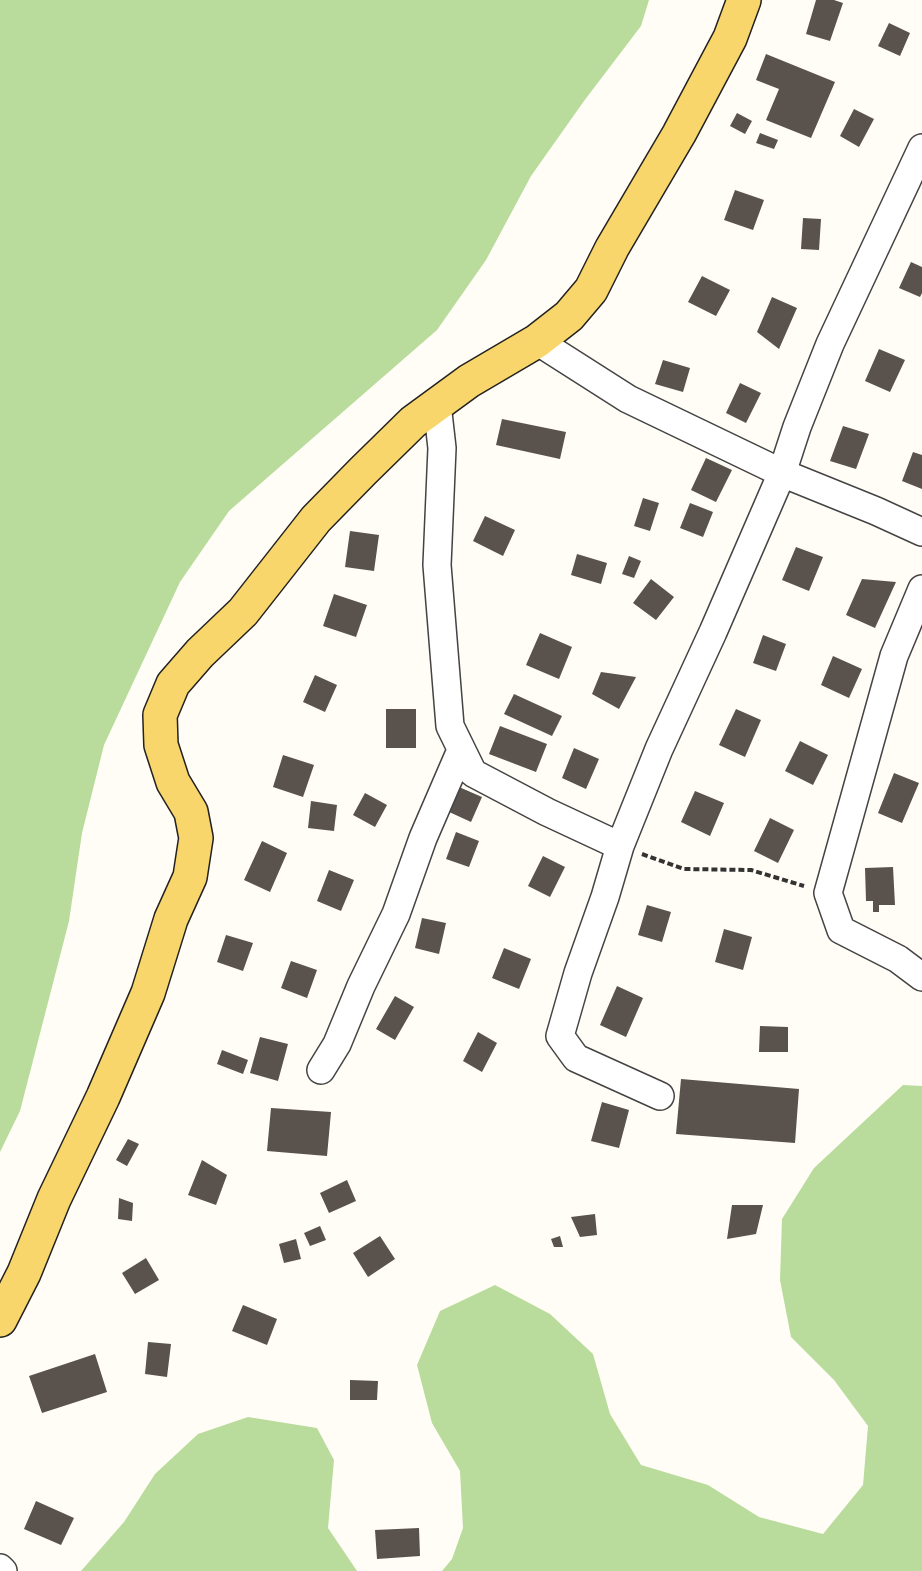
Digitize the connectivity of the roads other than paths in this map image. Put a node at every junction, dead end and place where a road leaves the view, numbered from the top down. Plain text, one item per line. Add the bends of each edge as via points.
1 (744, 0) edge
2 (922, 148) edge
3 (537, 341) junction
4 (437, 404) junction
5 (782, 473) junction
6 (922, 532) edge
7 (922, 589) edge
8 (461, 750) junction
9 (620, 846) junction
10 (922, 977) edge
11 (321, 1070) dead end
12 (660, 1096) dead end
13 (0, 1320) edge

1 - 3 main road via 730,38 591,290 569,316
2 - 5 street via 830,344
3 - 4 main road
3 - 5 street via 628,399
4 - 8 street via 442,447 437,565 450,726
4 - 13 main road via 413,422 316,519 243,612 173,684 160,715 161,745 173,782 191,812 196,838 190,877 171,919 148,993
5 - 6 street
5 - 9 street
7 - 10 street via 894,656 828,893 841,930 898,959
8 - 9 street via 473,774
8 - 11 street via 396,914 337,1044
9 - 12 street via 560,1036 576,1058

